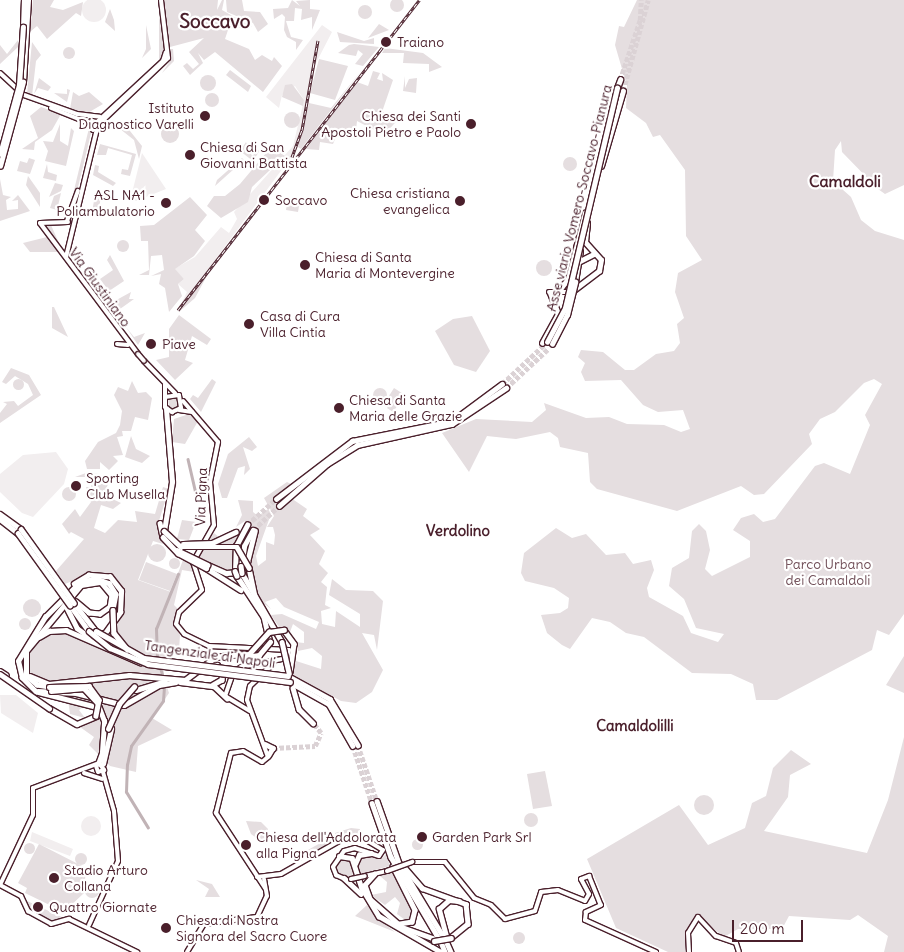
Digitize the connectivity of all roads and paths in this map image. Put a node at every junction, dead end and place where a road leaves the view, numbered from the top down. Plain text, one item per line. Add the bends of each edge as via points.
1 (27, 0) edge
2 (160, 0) edge
3 (25, 27) junction
4 (0, 73) edge
5 (0, 77) edge
6 (620, 80) tunnel mouth
7 (620, 90) junction
8 (24, 96) tunnel mouth
9 (90, 120) junction
10 (98, 123) junction
11 (0, 154) edge
12 (0, 166) edge
13 (586, 215) junction
14 (67, 221) junction
15 (72, 224) junction
16 (64, 252) junction
17 (597, 256) junction
18 (578, 270) junction
19 (557, 294) junction
20 (117, 344) dead end
21 (546, 344) junction
22 (130, 346) junction
23 (165, 384) junction
24 (504, 386) tunnel mouth
25 (175, 393) junction
26 (165, 397) junction
27 (182, 400) junction
28 (166, 409) junction
29 (179, 410) junction
30 (194, 413) junction
31 (170, 422) dead end
32 (167, 436) junction
33 (299, 484) junction
34 (276, 499) tunnel mouth
35 (279, 506) tunnel mouth
36 (166, 508) junction
37 (0, 514) edge
38 (0, 519) edge
39 (19, 531) junction
40 (164, 531) junction
41 (207, 566) junction
42 (58, 582) junction
43 (70, 588) junction
44 (255, 602) junction
45 (71, 603) junction
46 (264, 613) junction
47 (32, 642) junction
48 (231, 655) junction
49 (148, 659) junction
50 (142, 662) junction
51 (277, 662) junction
52 (252, 666) junction
53 (203, 669) junction
54 (0, 672) edge
55 (289, 674) junction
56 (264, 677) junction
57 (170, 678) junction
58 (176, 682) junction
59 (29, 685) junction
60 (209, 685) junction
61 (293, 688) dead end
62 (50, 689) junction
63 (247, 695) junction
64 (227, 698) junction
65 (237, 702) junction
66 (329, 704) junction
67 (250, 711) junction
68 (331, 712) dead end
69 (313, 723) tunnel mouth
70 (265, 744) junction
71 (102, 752) junction
72 (269, 755) junction
73 (97, 766) junction
74 (78, 774) junction
75 (103, 774) junction
76 (104, 781) junction
77 (375, 802) tunnel mouth
78 (370, 853) junction
79 (394, 855) junction
80 (339, 856) junction
81 (355, 864) junction
82 (375, 874) junction
83 (344, 878) junction
84 (263, 881) junction
85 (0, 885) edge
86 (368, 900) junction
87 (372, 909) junction
88 (381, 909) junction
89 (94, 910) junction
90 (73, 921) junction
91 (396, 923) junction
92 (89, 927) junction
93 (403, 932) junction
94 (443, 938) junction
95 (450, 950) edge
96 (137, 952) edge
97 (187, 952) edge
98 (440, 952) edge
99 (445, 952) edge
100 (656, 952) edge
101 (689, 952) edge
102 (739, 952) edge

1 - 3 highway
2 - 10 main road via 169,53 156,70
3 - 11 highway, bridge via 19,85
3 - 12 highway, bridge via 18,110
4 - 5 main road via 15,88
6 - 7 highway, Asse viario Vomero-Soccavo-Pianura
7 - 13 highway, Asse viario Vomero-Soccavo-Pianura, bridge
7 - 13 highway, Asse viario Vomero-Soccavo-Pianura, bridge
8 - 9 main road
9 - 10 main road
9 - 10 main road
10 - 14 main road via 74,210
10 - 15 main road
13 - 17 highway, bridge via 585,242
13 - 18 highway, Asse viario Vomero-Soccavo-Pianura, bridge
13 - 19 highway, bridge via 565,285
13 - 21 highway, Asse viario Vomero-Soccavo-Pianura, bridge via 565,308
14 - 15 main road
14 - 16 main road, Via Giustiniano via 40,223
15 - 16 main road
16 - 22 main road, Via Giustiniano
17 - 18 highway via 586,254
17 - 19 highway via 601,264 596,275 571,292
18 - 21 highway, Asse viario Vomero-Soccavo-Pianura, bridge via 567,315
19 - 21 highway, bridge via 549,292 555,299 558,314
20 - 22 main road
22 - 23 main road, Via Giustiniano, bridge
23 - 25 main road, Via Giustiniano
23 - 26 main road
24 - 33 highway via 469,416 444,428 357,445
25 - 26 main road
25 - 27 main road, Via Giustiniano
26 - 28 main road
27 - 29 main road
27 - 30 main road, Via Giustiniano
28 - 29 main road
28 - 32 highway
29 - 30 main road
30 - 51 main road, Via Pigna via 218,442 210,482 214,525 193,560 202,593 180,612 176,624 184,634 209,646 289,650 289,657
31 - 32 highway
32 - 36 highway via 172,468
33 - 34 highway
33 - 35 highway
36 - 40 highway
36 - 41 highway, bridge via 161,521 163,537 178,553
37 - 39 highway
38 - 39 highway
39 - 42 highway, bridge
40 - 44 highway, bridge via 180,547 237,547 249,568
40 - 44 highway, bridge via 174,542 192,545 216,542 247,524 235,549 236,573
41 - 44 highway via 233,582
41 - 44 highway, bridge via 226,573 239,572 247,562 254,530 244,546 241,566 242,573
42 - 45 highway, bridge
42 - 45 highway, bridge
43 - 45 highway via 87,575 110,577 121,591 120,612 105,633 88,636 77,628
43 - 49 highway, bridge via 90,579 105,580 115,592 112,626 117,640
43 - 59 highway via 20,652 18,670
44 - 46 highway
45 - 47 highway via 98,615 108,609 112,594 101,582 81,585
45 - 49 highway, Tangenziale di Napoli, bridge via 96,631 114,645
45 - 50 highway, Tangenziale di Napoli, bridge via 89,631 110,648
46 - 48 highway, bridge via 270,642 256,656
46 - 55 highway, bridge via 282,642
47 - 50 highway, bridge via 57,629
47 - 62 highway via 23,664 31,681
48 - 53 highway, bridge via 219,656
48 - 55 highway, bridge via 249,654 269,632 284,630 294,642
49 - 55 highway, Tangenziale di Napoli, bridge
50 - 66 highway, Tangenziale di Napoli, bridge via 290,682
51 - 52 main road
51 - 56 main road, Via Pigna
52 - 56 main road via 263,669
52 - 64 main road via 233,674 225,690
53 - 57 highway via 190,678
53 - 60 highway, bridge via 214,664 220,667 223,676 217,684
54 - 62 highway, bridge via 79,724 95,715 99,700 89,686
55 - 66 highway, Tangenziale di Napoli via 326,696 346,719 353,744
56 - 63 main road, Via Pigna via 250,686
57 - 62 highway via 129,675
57 - 71 highway, bridge via 146,681 126,694 112,718
58 - 60 highway
58 - 62 highway, bridge via 156,686 124,705
58 - 73 highway, bridge via 149,683 126,699 113,722
59 - 62 highway
59 - 71 highway via 48,698 86,701 100,710
60 - 64 highway
61 - 69 highway via 297,705
63 - 65 main road, Via Pigna
63 - 67 main road
64 - 65 main road
65 - 67 main road
66 - 68 highway
67 - 70 main road
70 - 72 main road
70 - 72 highway via 273,748
71 - 73 highway
72 - 84 main road via 262,762 243,751 231,753 217,800 218,818 249,866
73 - 74 main road
73 - 75 main road
73 - 75 main road
74 - 76 main road via 92,773
74 - 85 main road via 34,788 34,815
75 - 76 main road
76 - 89 main road via 114,811 117,864
77 - 79 highway
78 - 80 main road via 350,848
78 - 81 highway via 359,855
78 - 84 main road via 380,855 384,851 363,838 346,837
79 - 91 highway via 415,910 412,922
79 - 94 highway
79 - 94 highway via 422,888 466,904 468,924
80 - 81 highway via 349,855
80 - 83 main road via 334,870
81 - 86 highway
82 - 83 main road, bridge
82 - 88 highway via 365,888
82 - 100 main road, bridge via 412,862 445,862 474,898 491,905 505,919 535,911 541,892 558,890 585,901 589,894 581,880 590,876 601,905 586,912 585,920
83 - 87 highway
84 - 97 main road via 266,900 256,918 204,924
85 - 90 main road via 22,896 28,911 51,924
86 - 87 highway
86 - 88 highway
87 - 93 highway
88 - 91 highway
89 - 90 main road via 87,921
89 - 92 main road
90 - 92 main road
91 - 94 highway
92 - 96 main road
93 - 94 highway
93 - 98 highway
94 - 94 highway via 439,909 456,900 465,907 467,917
94 - 95 highway
94 - 99 highway
101 - 102 main road via 688,933 700,917 716,936 736,943

